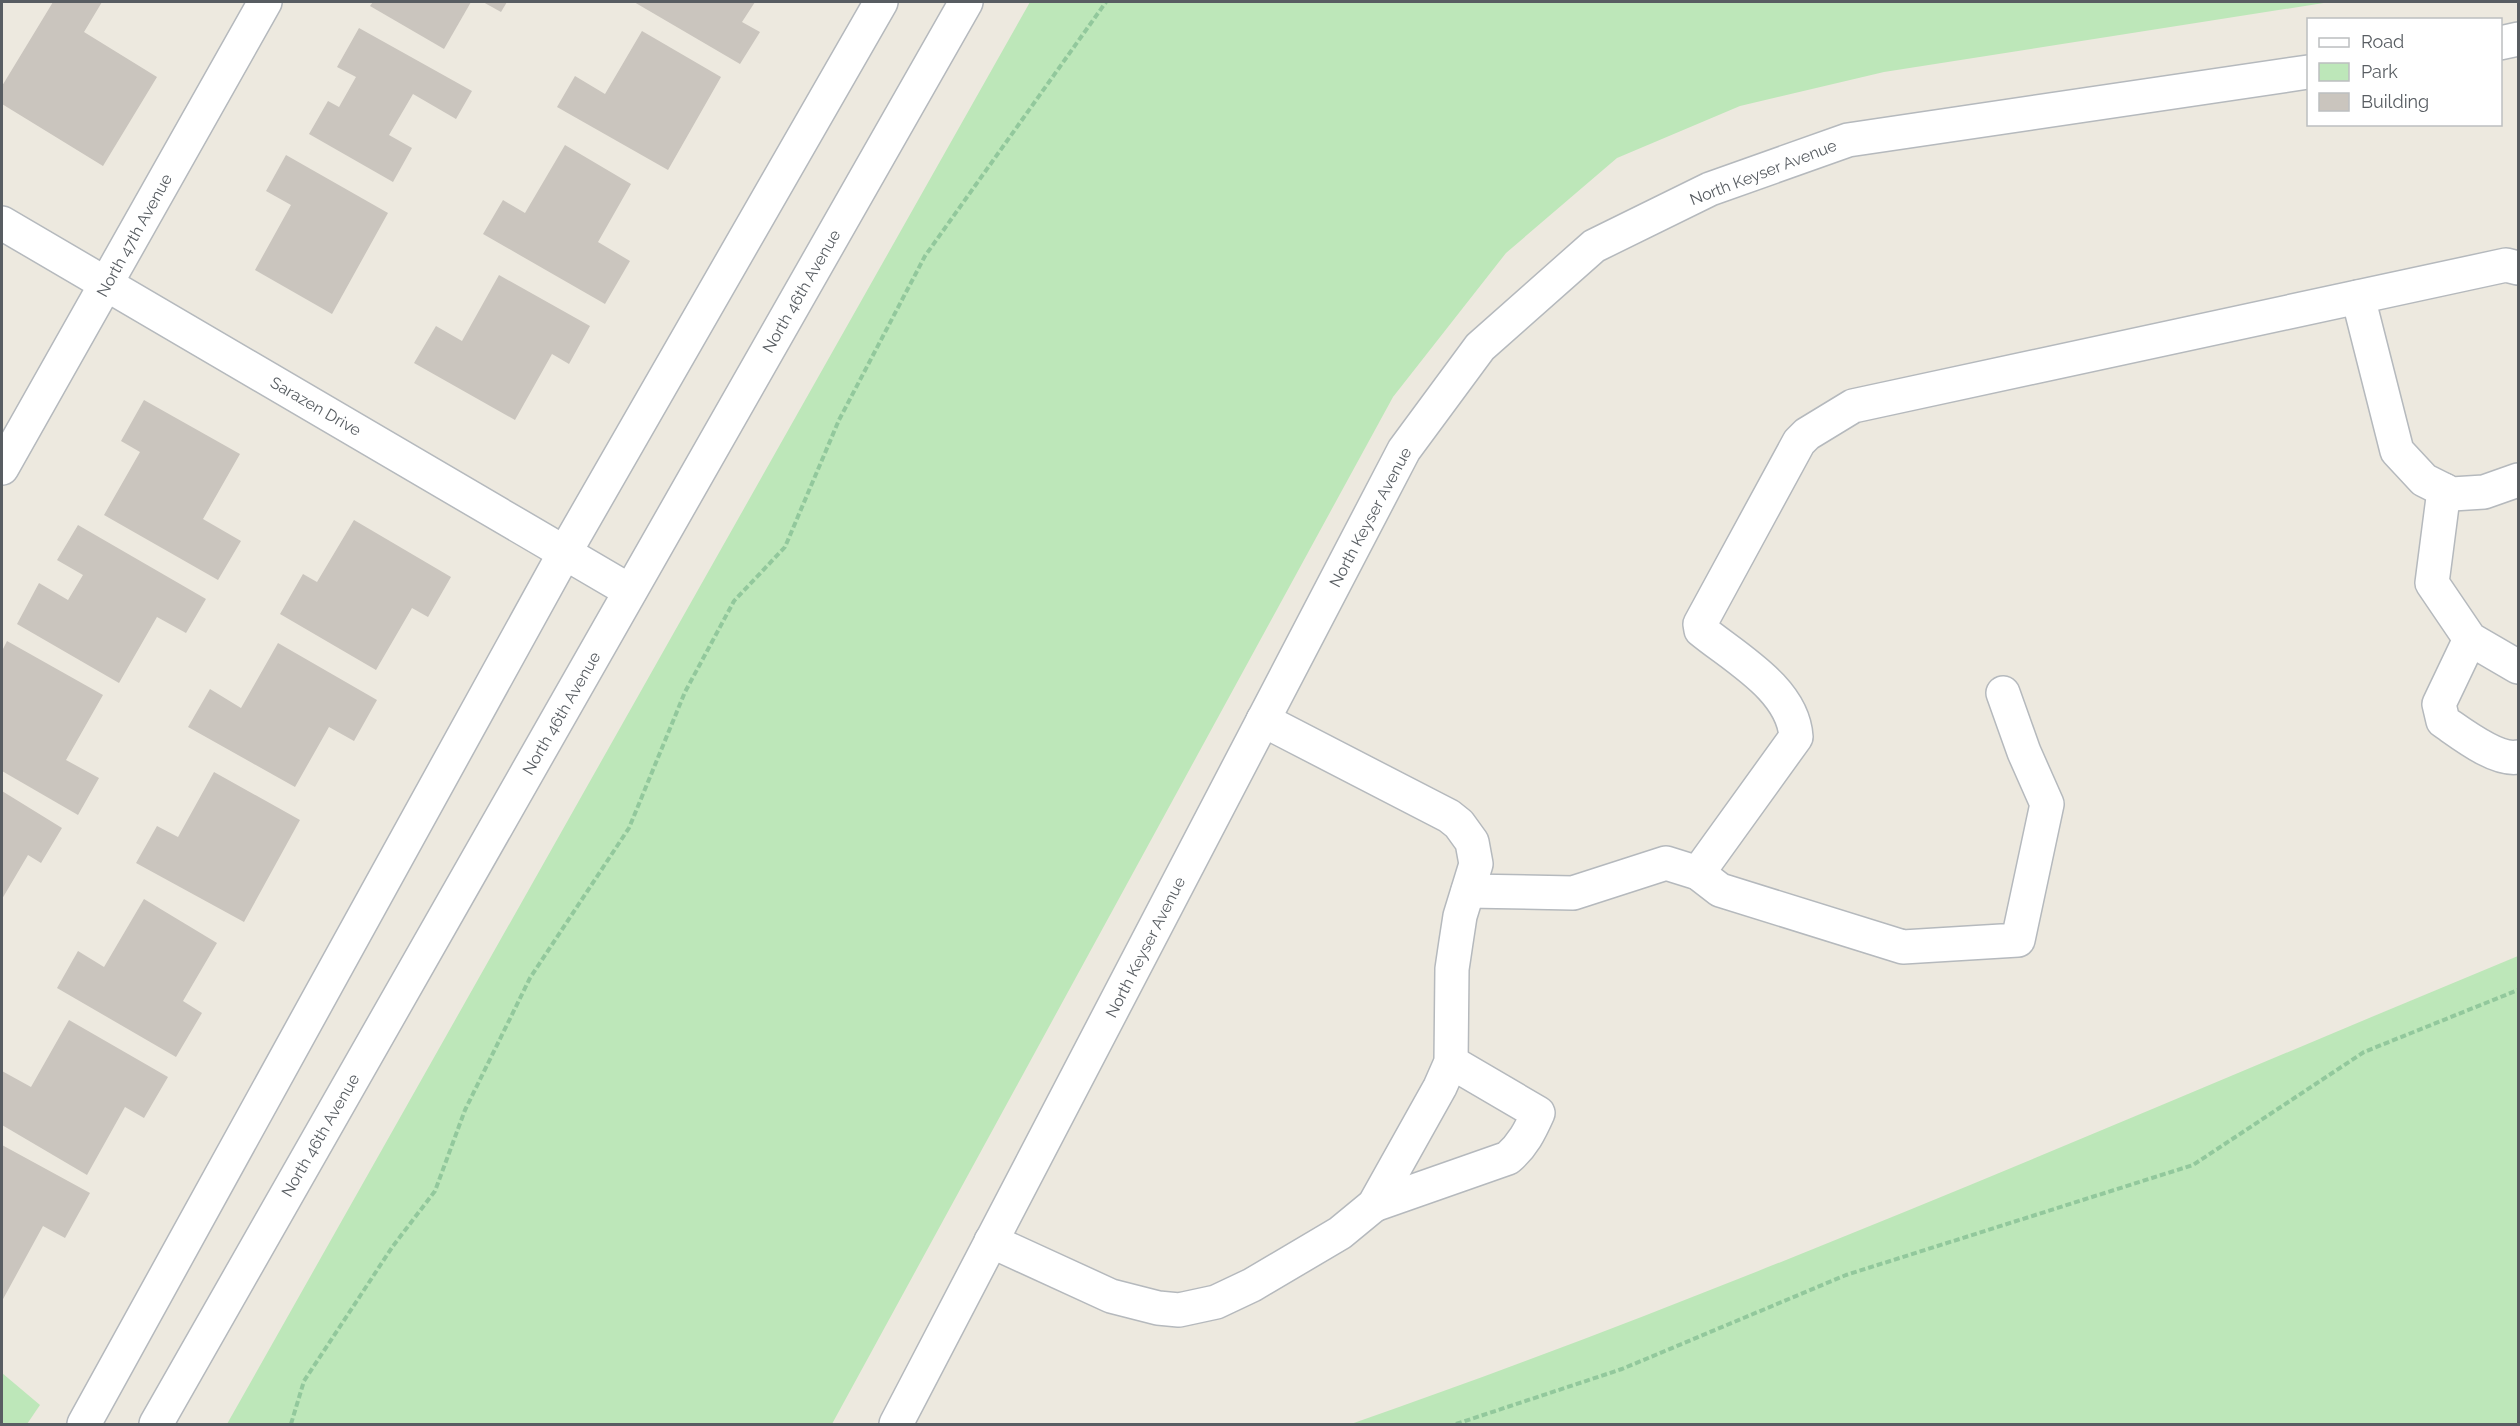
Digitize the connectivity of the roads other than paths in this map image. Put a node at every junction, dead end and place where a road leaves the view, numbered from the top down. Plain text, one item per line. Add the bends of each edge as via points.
1 (265, 2) edge
2 (880, 2) edge
3 (966, 2) edge
4 (2518, 39) edge
5 (2502, 43) edge
6 (2307, 72) edge
7 (2, 223) edge
8 (2518, 268) edge
9 (106, 284) junction
10 (2358, 297) junction
11 (2, 468) edge
12 (2518, 480) edge
13 (2434, 485) junction
14 (565, 552) junction
15 (630, 591) junction
16 (2469, 639) junction
17 (2518, 667) edge
18 (2003, 693) dead end
19 (1263, 720) junction
20 (2518, 757) edge
21 (1698, 873) junction
22 (1468, 891) junction
23 (1451, 1062) junction
24 (1374, 1205) junction
25 (992, 1241) junction
26 (84, 1425) edge
27 (156, 1425) edge
28 (896, 1425) edge

1 - 9 street, North 47th Avenue
2 - 14 street
3 - 15 street, North 46th Avenue
4 - 5 street
6 - 19 street, North Keyser Avenue via 1848,140 1710,189 1594,246 1480,347 1404,450
7 - 9 street, Sarazen Drive
8 - 10 street via 2506,264
9 - 11 street, North 47th Avenue
9 - 14 street, Sarazen Drive
10 - 13 street via 2397,451
10 - 21 street via 1853,406 1807,434 1799,442 1700,624 1701,630 1772,687 1795,722 1796,737
12 - 13 street via 2484,492 2452,494
13 - 16 street via 2432,583
14 - 15 street, Sarazen Drive
14 - 26 street
15 - 27 street, North 46th Avenue
16 - 17 street
16 - 20 street via 2439,704 2443,721 2469,740 2508,759
18 - 21 street via 2047,804 2018,939 1903,947 1720,890
19 - 22 street via 1449,816 1473,842 1476,864
19 - 25 street, North Keyser Avenue
21 - 22 street via 1666,862 1573,893
22 - 23 street via 1452,969
23 - 24 street
23 - 24 street via 1538,1113 1526,1138 1508,1158
24 - 25 street via 1340,1233 1252,1285 1216,1302 1179,1310 1111,1296
25 - 28 street, North Keyser Avenue

